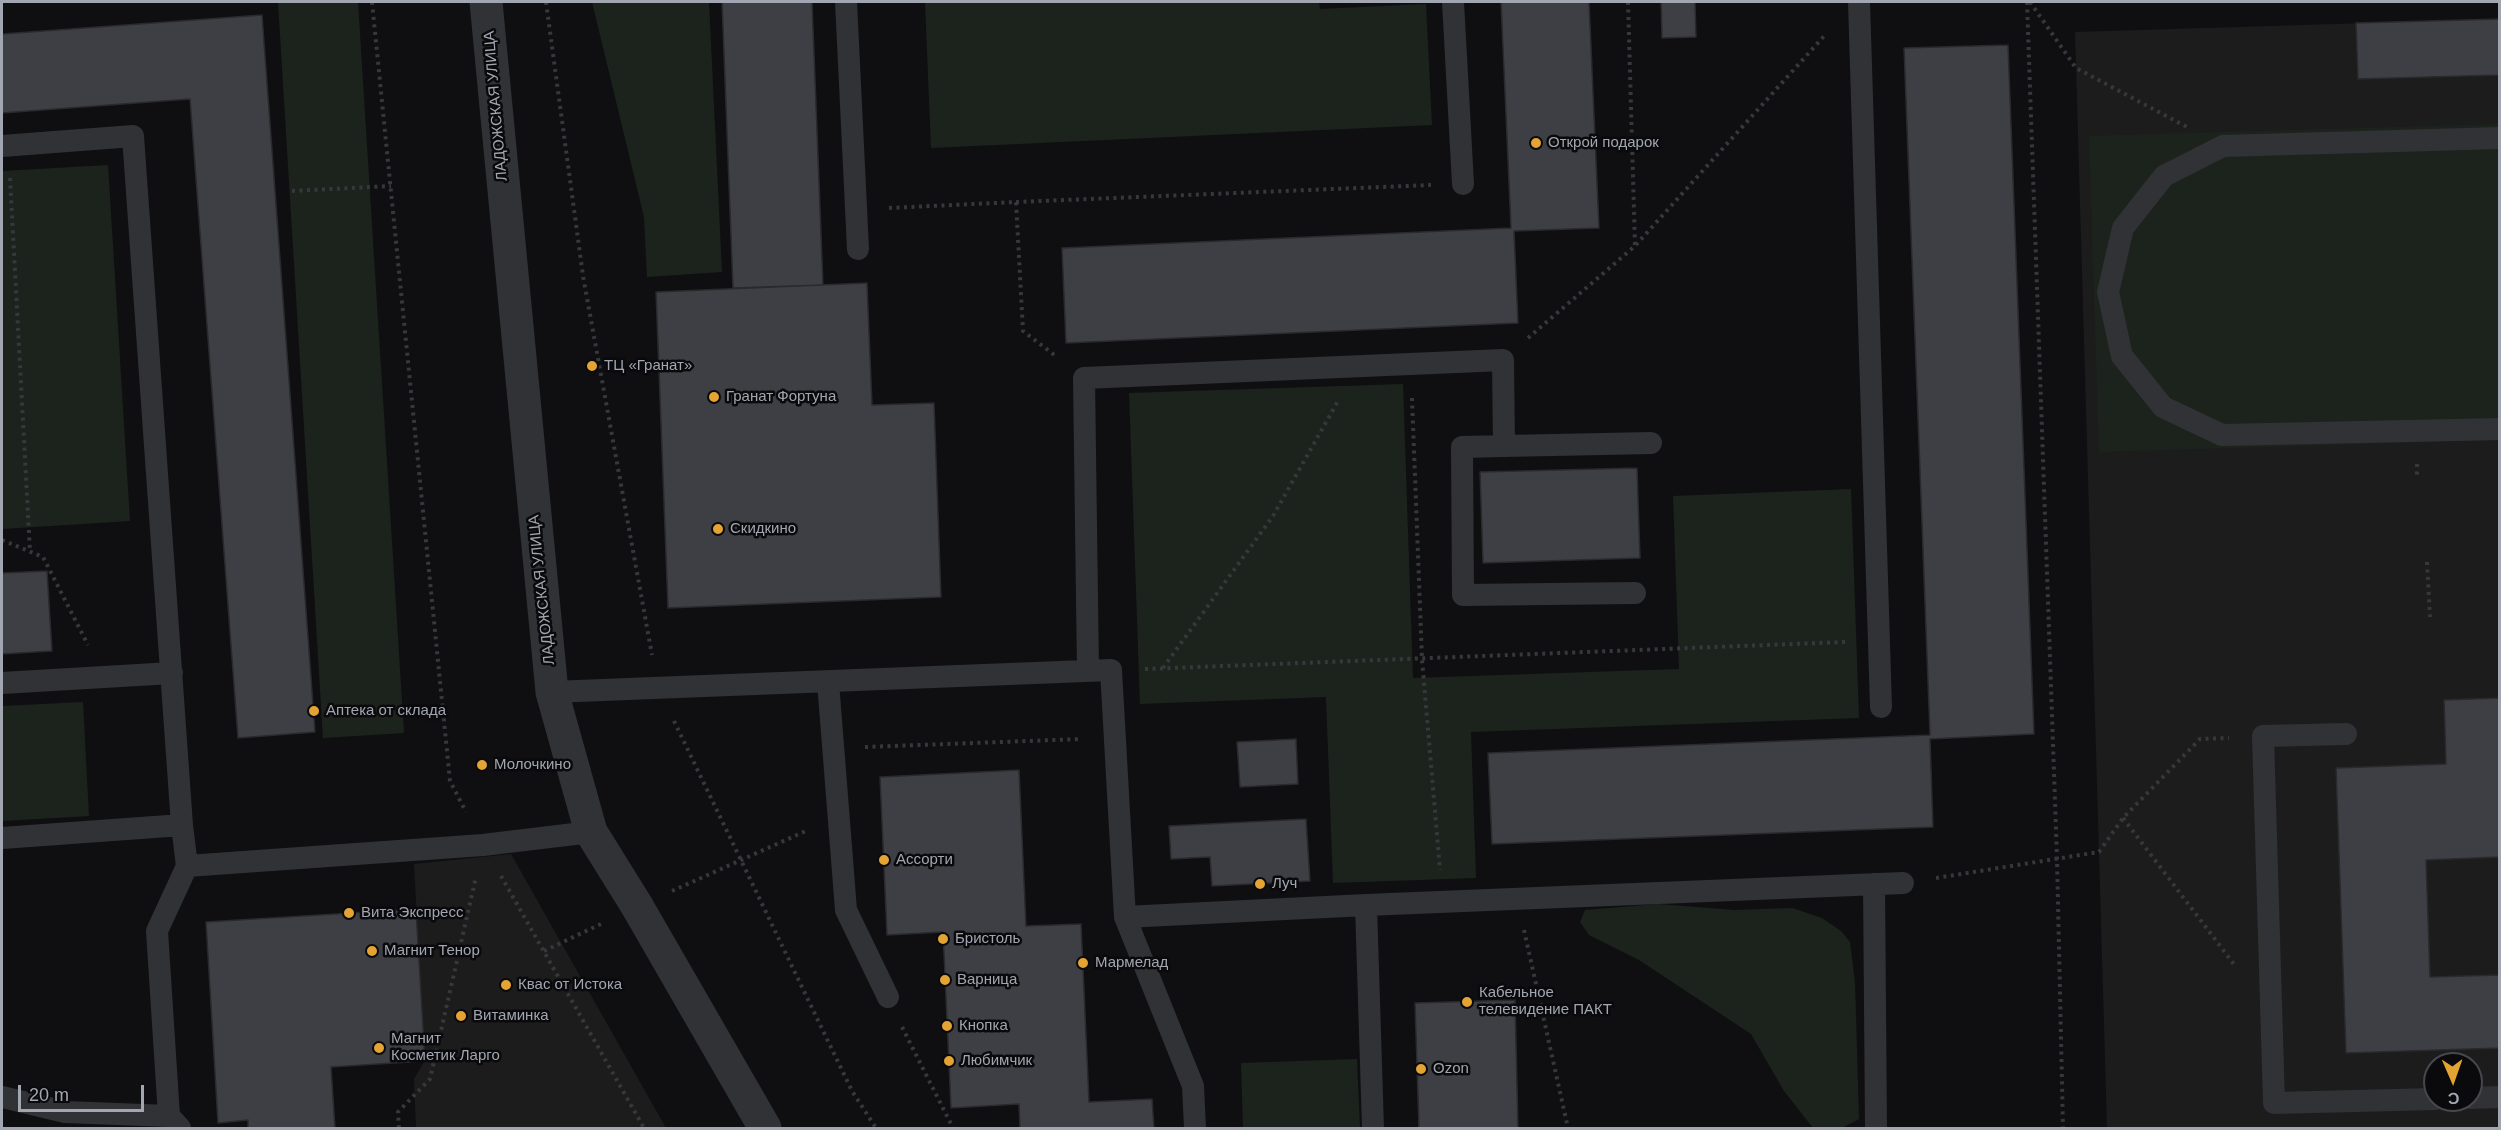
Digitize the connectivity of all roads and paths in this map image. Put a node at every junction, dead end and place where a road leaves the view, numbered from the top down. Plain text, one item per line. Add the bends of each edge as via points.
1 (372, 2) edge
2 (486, 2) edge
3 (546, 2) edge
4 (846, 2) edge
5 (1453, 2) edge
6 (1628, 2) edge
7 (1858, 2) edge
8 (2029, 2) edge
9 (1832, 28) dead end
10 (2499, 138) edge
11 (5, 146) edge
12 (2223, 146) junction
13 (1463, 184) joint
14 (391, 186) junction
15 (292, 191) dead end
16 (1016, 202) junction
17 (856, 209) junction
18 (1635, 246) junction
19 (858, 249) dead end
20 (1503, 360) junction
21 (1410, 364) junction
22 (1356, 367) junction
23 (1084, 378) junction
24 (2499, 429) edge
25 (1651, 443) dead end
26 (1504, 446) junction
27 (2, 540) edge
28 (30, 552) junction
29 (2427, 562) dead end
30 (1635, 593) dead end
31 (2430, 617) dead end
32 (1880, 641) junction
33 (1422, 659) junction
34 (1163, 668) junction
35 (1111, 670) junction
36 (1088, 671) junction
37 (172, 673) junction
38 (103, 677) junction
39 (828, 681) junction
40 (2, 683) edge
41 (658, 688) junction
42 (552, 692) junction
43 (1881, 707) dead end
44 (2346, 734) dead end
45 (2263, 736) junction
46 (2123, 818) junction
47 (182, 825) junction
48 (591, 832) junction
49 (2, 838) edge
50 (483, 845) junction
51 (2057, 858) junction
52 (188, 866) junction
53 (1903, 883) joint
54 (1874, 884) junction
55 (1517, 900) junction
56 (1443, 903) junction
57 (1366, 905) junction
58 (1125, 917) junction
59 (888, 997) joint
60 (2271, 1013) junction
61 (2, 1097) edge
62 (2499, 1097) edge
63 (2483, 1098) edge
64 (2423, 1099) edge
65 (175, 1122) edge
66 (399, 1128) edge
67 (644, 1128) edge
68 (765, 1128) edge
69 (876, 1128) edge
70 (952, 1128) edge
71 (1195, 1128) edge
72 (1373, 1128) edge
73 (1568, 1128) edge
74 (1876, 1128) edge
75 (2063, 1128) edge

1 - 14 path
2 - 42 street, ЛАДОЖСКАЯ УЛИЦА
3 - 41 path via 583,276
4 - 17 lane
5 - 13 lane
6 - 18 path
7 - 32 lane
8 - 12 path via 2076,68
8 - 51 path
9 - 18 path
10 - 12 lane
11 - 28 path
11 - 37 lane via 133,136
12 - 24 lane via 2164,176 2123,228 2108,292 2122,356 2163,407 2222,435
13 - 16 path
14 - 15 path
14 - 50 path via 450,781
16 - 17 path
16 - 23 path via 1023,331
17 - 19 lane
18 - 20 path
20 - 21 lane
20 - 26 lane
21 - 22 lane
21 - 33 path
22 - 23 lane
22 - 34 path via 1273,516
23 - 36 lane
25 - 26 lane
26 - 30 lane via 1462,447 1463,595
27 - 28 path
28 - 38 path via 43,557
29 - 31 path
32 - 33 path
32 - 43 lane
33 - 34 path
33 - 56 path
34 - 35 path
35 - 36 lane
35 - 58 lane
36 - 39 lane
37 - 38 lane
37 - 47 lane
38 - 40 lane
39 - 41 lane
39 - 59 lane via 846,910
41 - 42 lane
41 - 69 path via 852,1091
42 - 48 street, ЛАДОЖСКАЯ УЛИЦА
44 - 45 lane
45 - 46 path via 2200,739
45 - 60 lane
46 - 51 path via 2099,852
46 - 60 path
47 - 49 lane
47 - 52 lane
48 - 50 lane
48 - 68 street, ЛАДОЖСКАЯ УЛИЦА
50 - 52 lane
50 - 66 path via 430,1079 398,1112
50 - 67 path
51 - 53 path
51 - 75 path
52 - 65 lane via 157,931
53 - 54 lane
54 - 55 lane
54 - 74 lane
55 - 56 lane
55 - 73 path
56 - 57 lane
57 - 58 lane
57 - 72 lane
58 - 71 lane via 1193,1086
59 - 70 path
60 - 64 lane via 2274,1103
61 - 65 lane via 65,1112
62 - 63 lane

